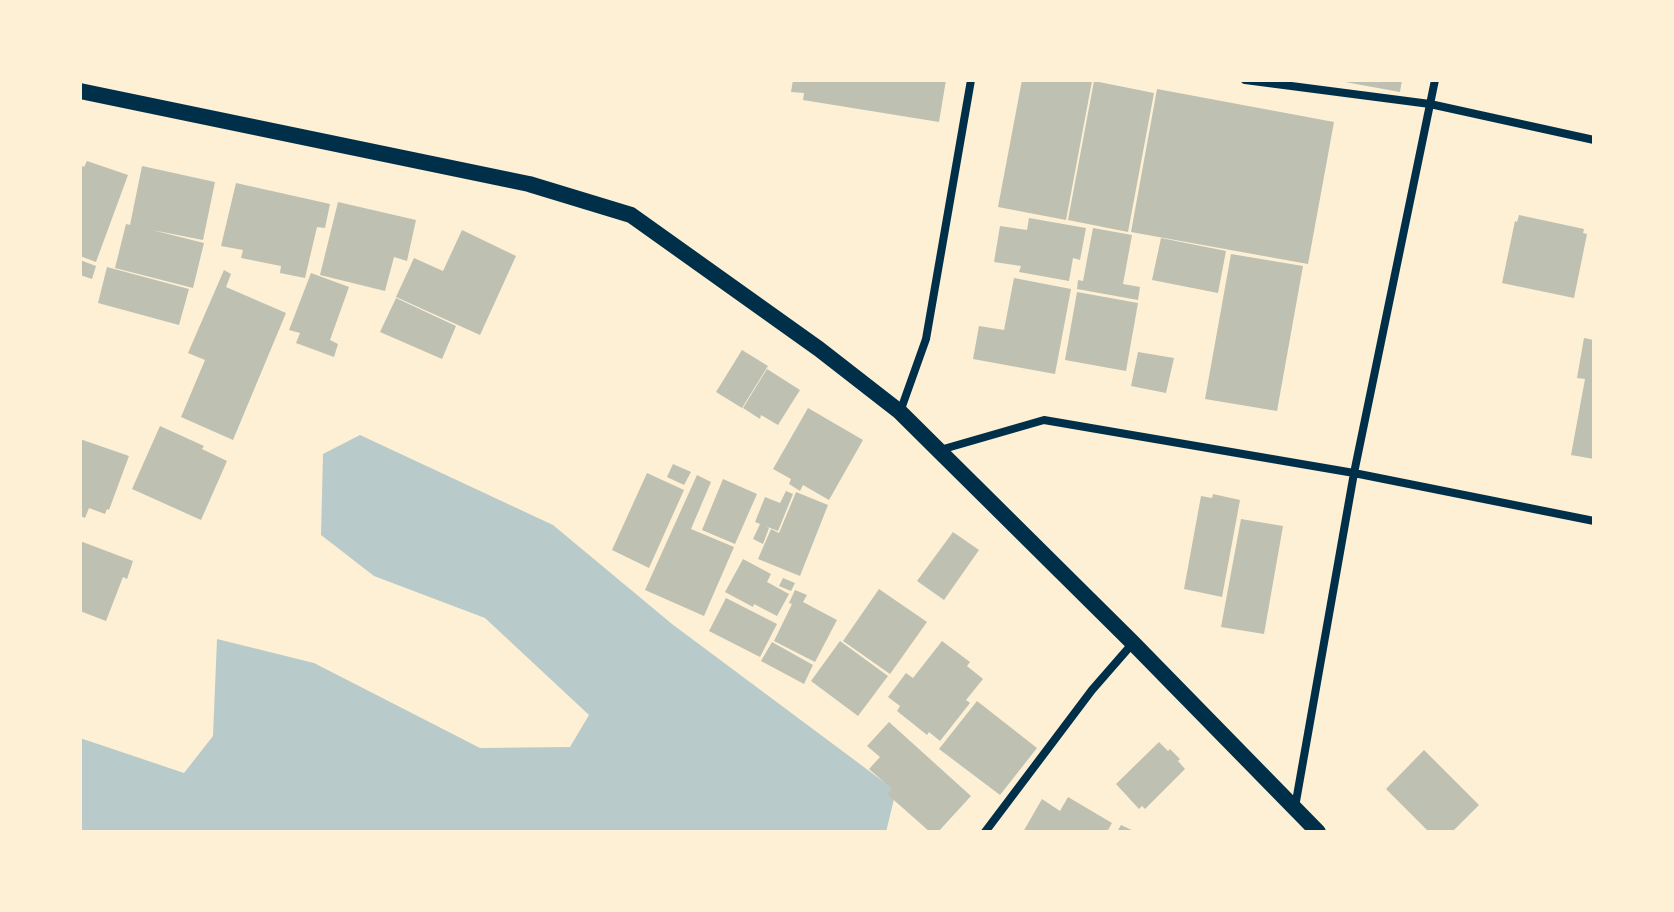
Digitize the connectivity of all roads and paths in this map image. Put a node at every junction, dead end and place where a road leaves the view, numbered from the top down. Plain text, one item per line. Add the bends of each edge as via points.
1 (971, 80) edge
2 (1245, 80) edge
3 (1435, 80) edge
4 (80, 91) edge
5 (1430, 104) junction
6 (1594, 140) edge
7 (900, 412) junction
8 (939, 450) junction
9 (1354, 473) junction
10 (1594, 521) edge
11 (1133, 643) junction
12 (1295, 807) junction
13 (985, 832) edge
14 (1318, 832) edge

1 - 7 street via 926,339
2 - 5 street
3 - 5 street
4 - 7 main road via 529,184 631,215
5 - 6 street
5 - 9 street
7 - 8 main road
8 - 9 street via 1044,420
8 - 11 main road
9 - 10 street
9 - 12 street
11 - 12 main road
11 - 13 street
12 - 14 main road

